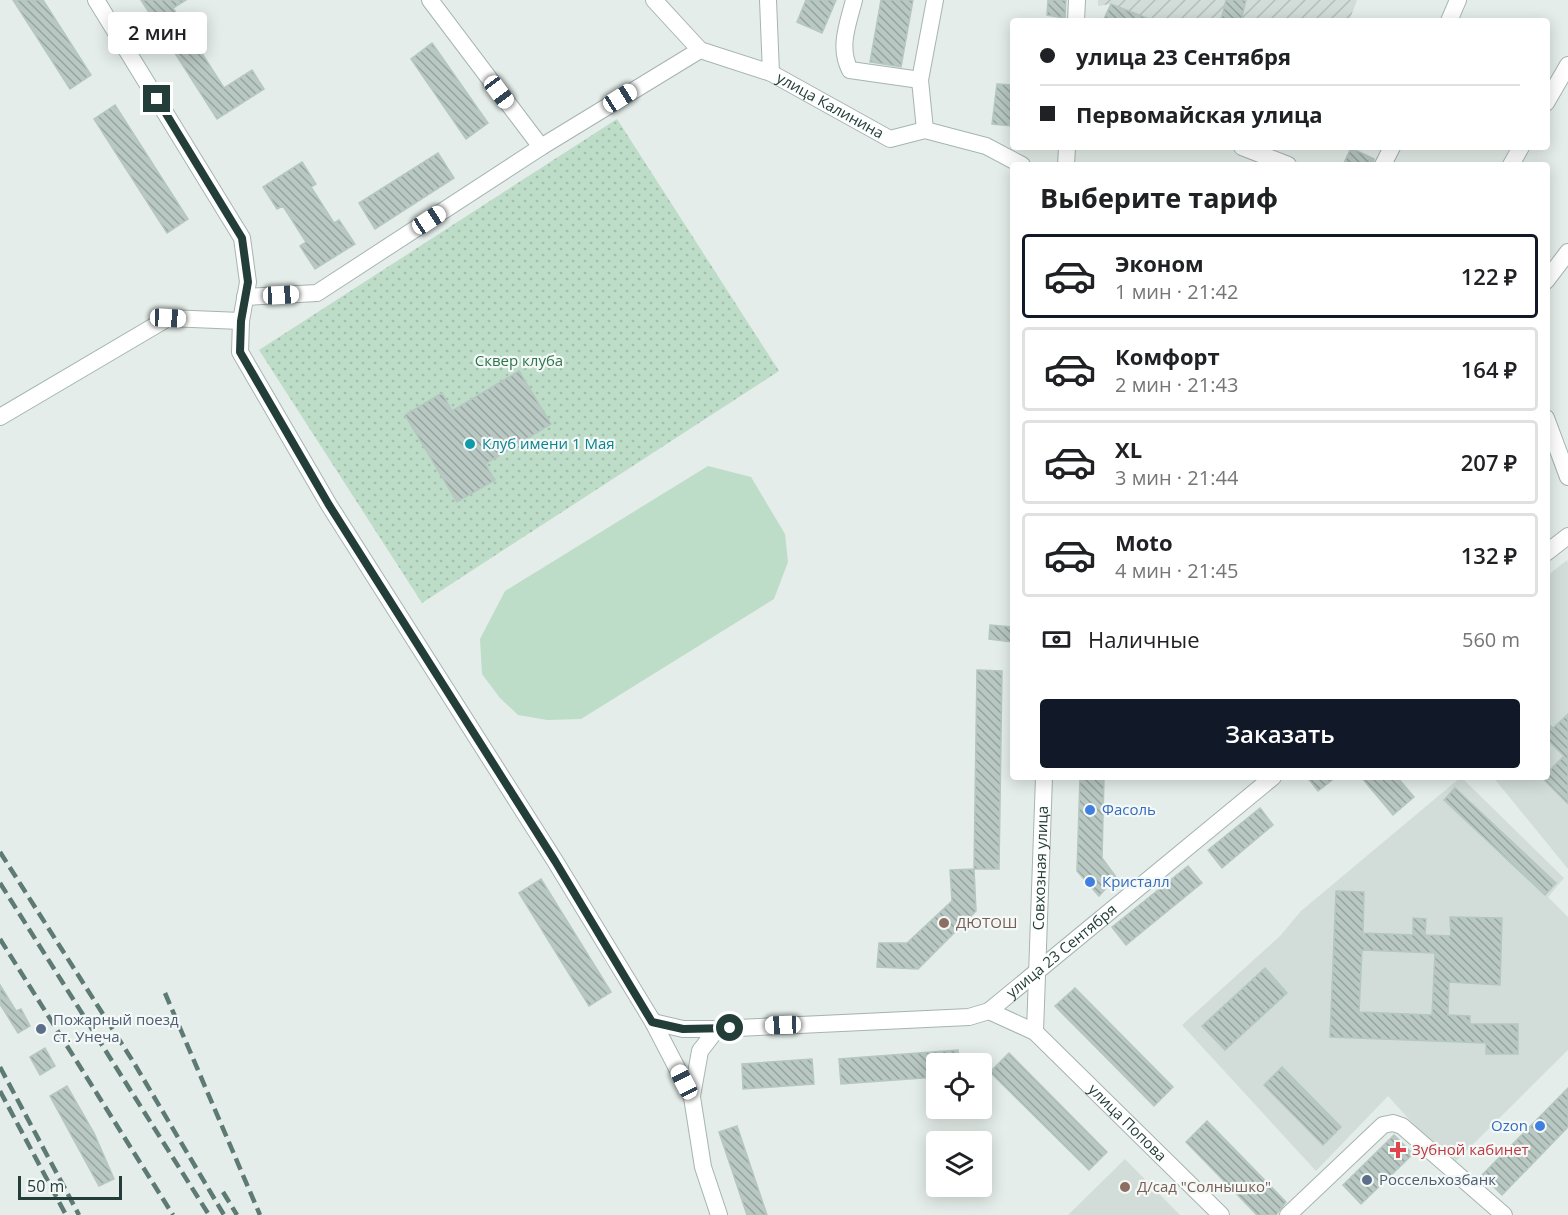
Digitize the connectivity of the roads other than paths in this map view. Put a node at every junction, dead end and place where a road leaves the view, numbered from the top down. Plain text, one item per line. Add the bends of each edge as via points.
1 (96, 0) edge
2 (430, 0) edge
3 (654, 0) edge
4 (768, 0) edge
5 (854, 0) edge
6 (935, 0) edge
7 (1077, 0) edge
8 (1458, 0) edge
9 (1076, 18) edge
10 (1450, 18) edge
11 (700, 50) junction
12 (1568, 65) edge
13 (771, 73) junction
14 (920, 80) junction
15 (1550, 96) edge
16 (925, 130) junction
17 (540, 147) junction
18 (1250, 150) edge
19 (1016, 162) edge
20 (1280, 162) edge
21 (1568, 252) edge
22 (1550, 276) edge
23 (245, 297) junction
24 (241, 321) junction
25 (0, 417) edge
26 (1550, 429) edge
27 (1568, 477) edge
28 (1568, 536) edge
29 (1550, 550) edge
30 (1044, 780) edge
31 (1270, 780) edge
32 (1037, 971) junction
33 (989, 1011) junction
34 (652, 1022) junction
35 (717, 1029) junction
36 (1035, 1032) junction
37 (692, 1097) junction
38 (719, 1215) edge
39 (1221, 1215) edge
40 (1288, 1215) edge
41 (1504, 1215) edge

1 - 23 street via 242,238 248,282
2 - 17 street
3 - 11 street, улица Калинина
4 - 13 street
5 - 14 street via 843,45 843,58 850,70
6 - 14 street
7 - 9 street
8 - 10 street
11 - 13 street, улица Калинина
11 - 17 street
12 - 15 street
13 - 16 street, улица Калинина via 890,139
14 - 16 street
16 - 19 street, улица Калинина via 987,146
17 - 23 street via 317,293
18 - 20 street
21 - 22 street
23 - 24 street
24 - 25 street via 168,318
24 - 34 street via 240,352 317,484
26 - 27 street
28 - 29 street
30 - 32 street, Совхозная улица
31 - 32 street, улица 23 Сентября
32 - 33 street, улица 23 Сентября
32 - 36 street, Совхозная улица
33 - 35 street, улица 23 Сентября via 969,1017
33 - 36 street, улица 23 Сентября
34 - 35 street, улица 23 Сентября via 683,1029
34 - 37 street
35 - 37 street via 700,1051
36 - 39 street, улица Попова
37 - 38 street via 704,1167
40 - 41 street via 1383,1125 1393,1123 1402,1126

